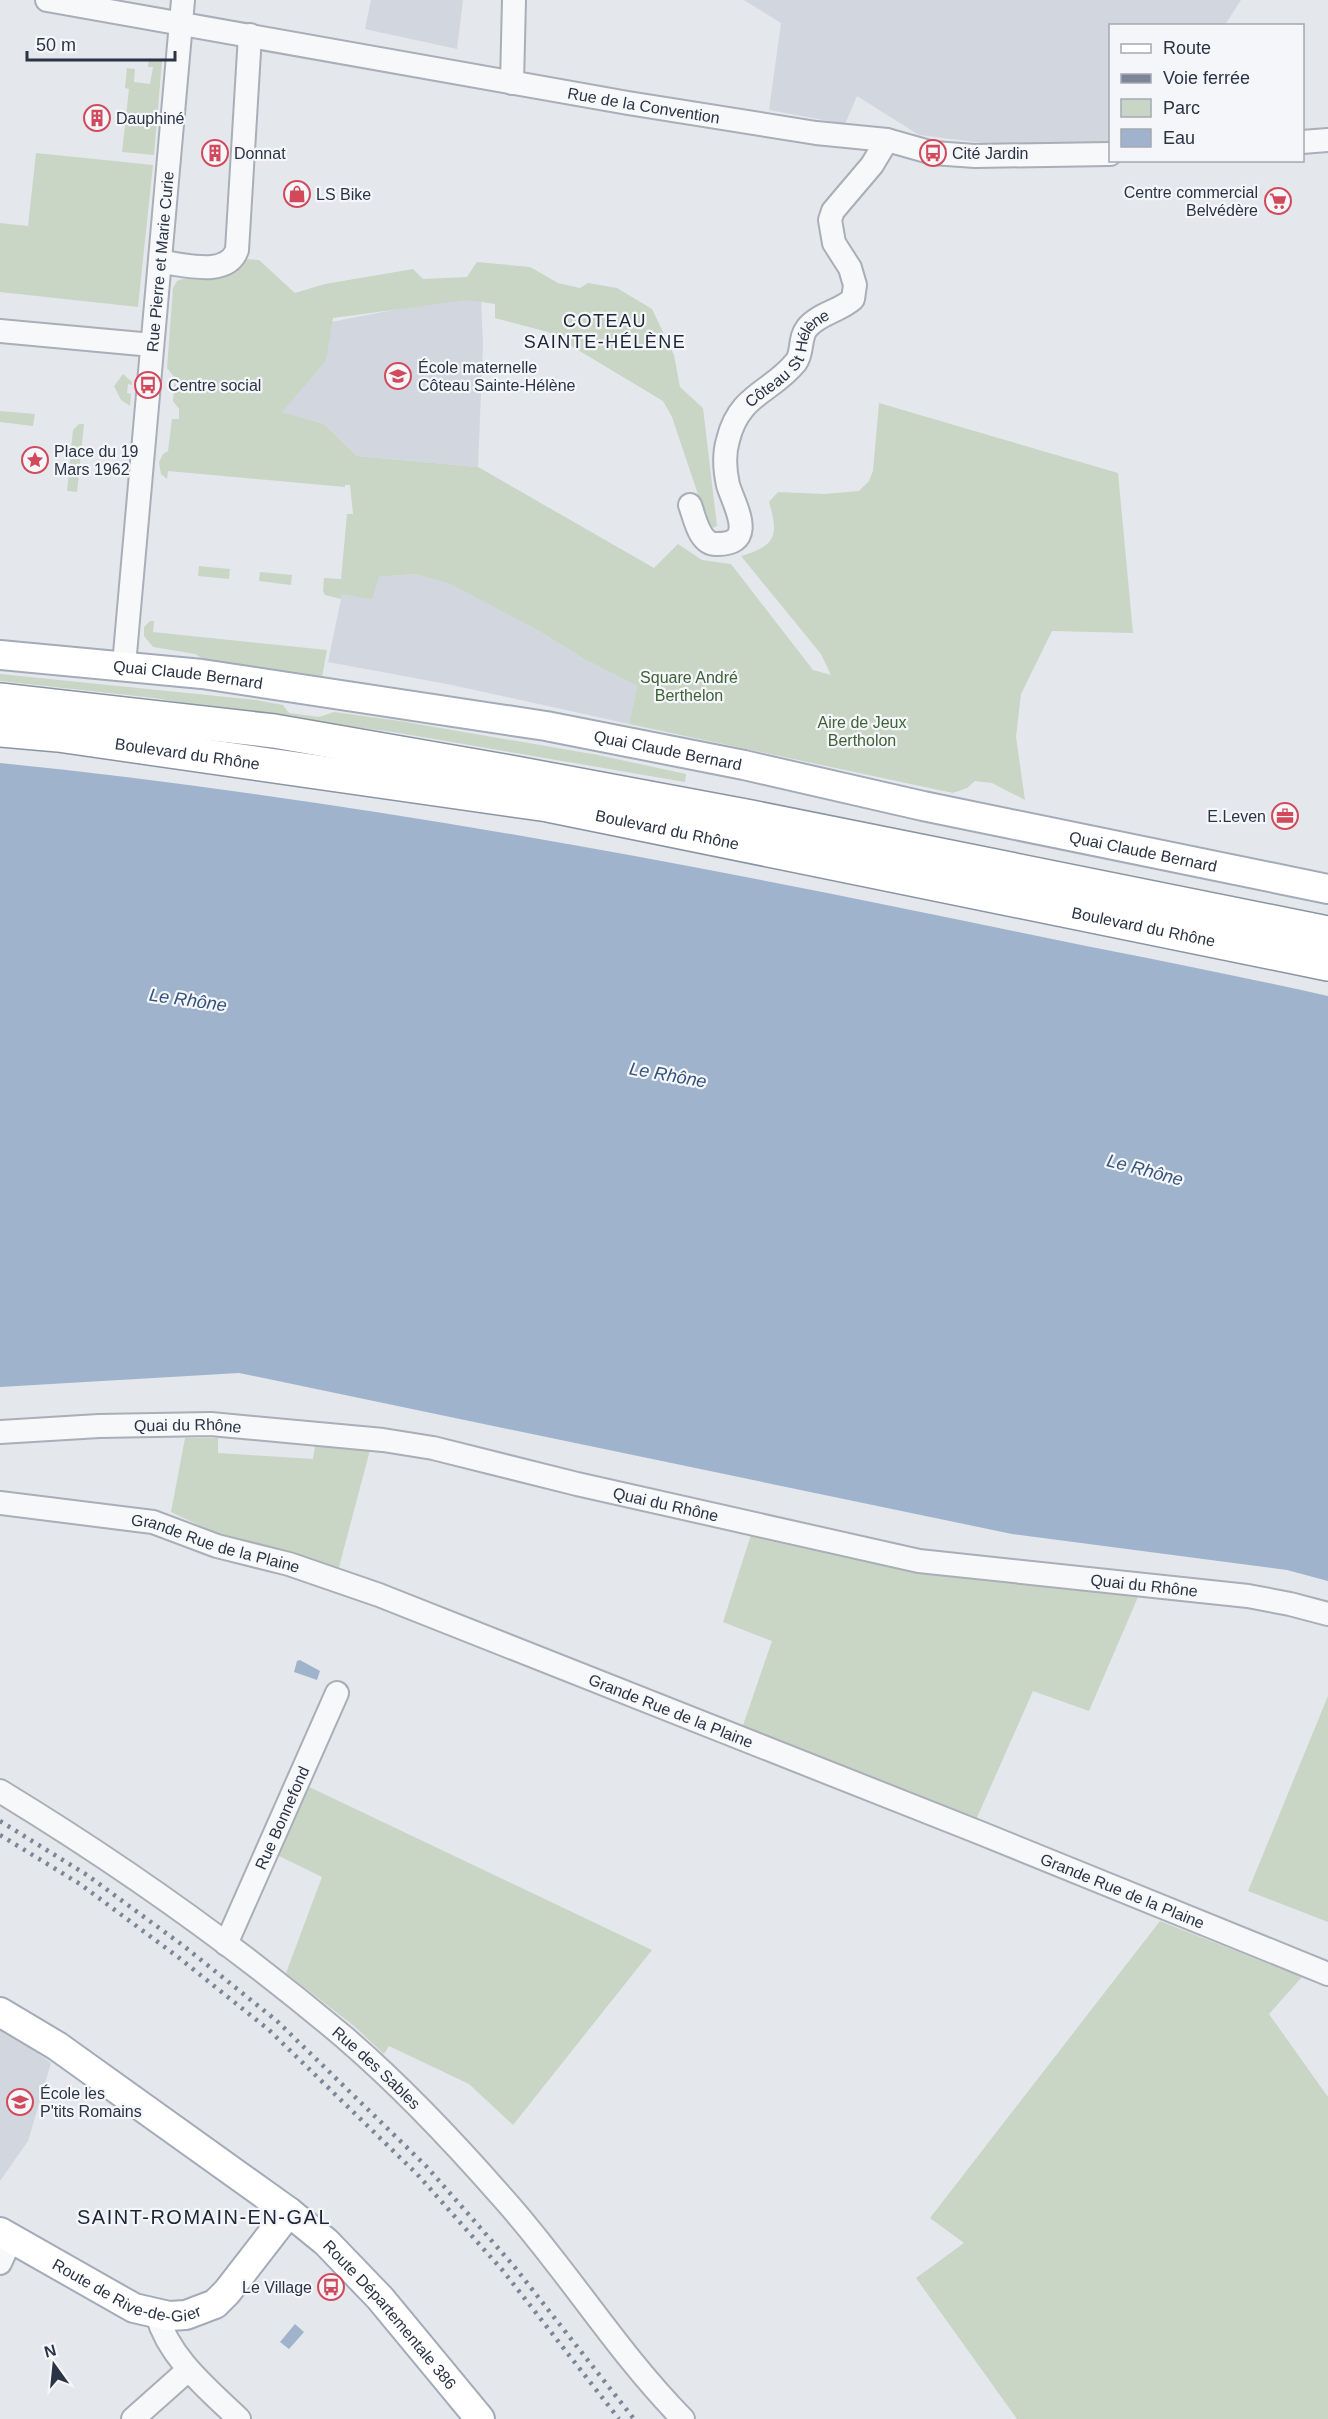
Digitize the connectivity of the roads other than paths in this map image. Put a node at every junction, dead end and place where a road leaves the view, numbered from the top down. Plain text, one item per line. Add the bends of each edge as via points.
1 (47, 0) edge
2 (183, 0) edge
3 (514, 0) edge
4 (181, 23) junction
5 (250, 35) junction
6 (512, 83) junction
7 (887, 140) junction
8 (1328, 140) edge
9 (1304, 142) edge
10 (1109, 154) edge
11 (161, 262) junction
12 (0, 331) edge
13 (152, 345) junction
14 (690, 505) dead end
15 (0, 655) edge
16 (124, 665) junction
17 (0, 700) edge
18 (0, 730) edge
19 (1328, 889) edge
20 (1328, 933) edge
21 (1328, 964) edge
22 (0, 1432) edge
23 (0, 1503) edge
24 (1328, 1614) edge
25 (337, 1693) dead end
26 (0, 1791) edge
27 (226, 1944) junction
28 (1328, 1974) edge
29 (0, 2012) edge
30 (289, 2212) junction
31 (4, 2245) edge
32 (157, 2315) junction
33 (188, 2370) junction
34 (133, 2419) edge
35 (238, 2419) edge
36 (480, 2419) edge
37 (683, 2419) edge

1 - 4 street, Rue de la Convention
2 - 4 street, Rue Pierre et Marie Curie
3 - 6 street
4 - 5 street, Rue de la Convention
4 - 11 street, Rue Pierre et Marie Curie
5 - 6 street, Rue de la Convention
5 - 11 street via 237,250 225,264 213,267
6 - 7 street, Rue de la Convention via 816,133
7 - 10 street, Rue de la Convention via 933,153 975,156
7 - 14 street, Côteau St Hélène via 830,220 834,243 850,268 855,285 853,299 807,327 798,360 752,397 740,412 728,440 726,470 741,520 738,535 732,541 710,544 702,538
8 - 9 street
11 - 13 street, Rue Pierre et Marie Curie
12 - 13 street
13 - 16 street, Rue Pierre et Marie Curie
15 - 16 main road, Quai Claude Bernard
16 - 19 main road, Quai Claude Bernard via 546,726
17 - 20 highway, Boulevard du Rhône via 274,731 487,768
18 - 21 highway, Boulevard du Rhône via 548,805
22 - 24 street, Quai du Rhône via 211,1424 383,1440 919,1561 1248,1596
23 - 28 street, Grande Rue de la Plaine via 153,1522 217,1546 289,1564 379,1594
25 - 27 street, Rue Bonnefond
26 - 27 street, Rue des Sables via 131,1874
27 - 37 street, Rue des Sables via 345,2038 431,2120 503,2197 640,2371
29 - 30 main road, Route Départementale 386 via 41,2035
30 - 32 main road, Route de Rive-de-Gier via 215,2304 186,2315
30 - 36 main road, Route Départementale 386 via 380,2298
31 - 32 main road, Route de Rive-de-Gier
32 - 33 street via 162,2331
33 - 34 street
33 - 35 street

